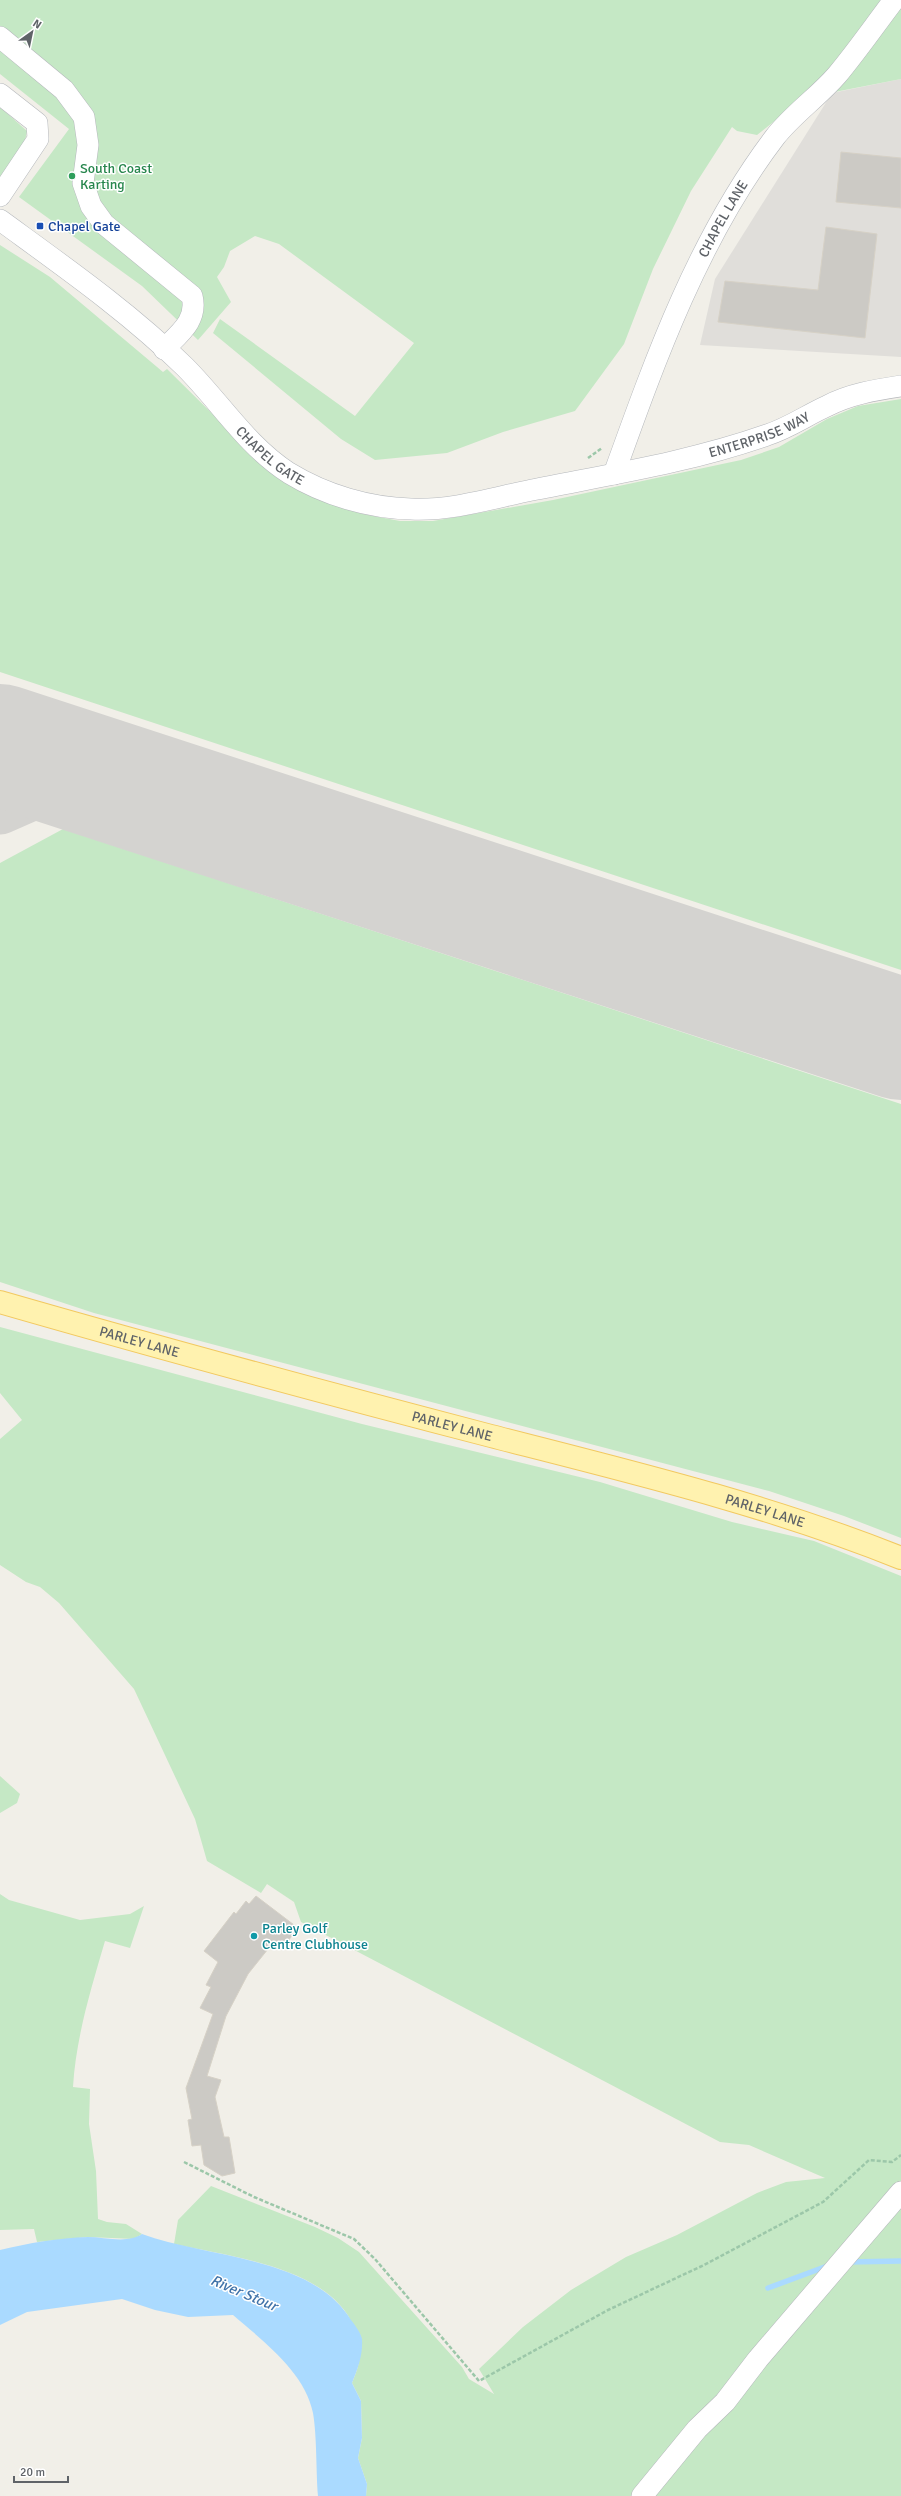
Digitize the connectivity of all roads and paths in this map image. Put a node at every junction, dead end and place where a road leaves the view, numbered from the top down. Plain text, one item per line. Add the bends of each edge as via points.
1 (894, 0) edge
2 (0, 37) edge
3 (0, 94) edge
4 (0, 196) edge
5 (0, 220) edge
6 (164, 350) junction
7 (901, 386) edge
8 (625, 443) junction
9 (585, 460) dead end
10 (614, 474) junction
11 (0, 1302) edge
12 (901, 1558) edge
13 (901, 2155) edge
14 (184, 2162) dead end
15 (901, 2192) edge
16 (642, 2496) edge

1 - 8 street, CHAPEL LANE via 837,75 776,136 734,200 715,232 663,339
2 - 6 street via 64,90 84,117 88,145 83,183 91,206 104,224 192,296 195,307 193,318
3 - 4 street via 36,123 38,139
5 - 6 street, CHAPEL GATE via 69,270
6 - 10 street, CHAPEL GATE via 184,367 253,444 295,475 321,489 351,500 381,507 434,509
7 - 10 street, ENTERPRISE WAY via 845,398 770,434 701,457
8 - 9 path via 610,440 595,455
8 - 10 street, CHAPEL LANE
11 - 12 main road, PARLEY LANE via 188,1357 572,1457 751,1507
13 - 14 path via 892,2162 869,2160 823,2202 704,2265 608,2310 479,2381 380,2265 354,2240 254,2197
15 - 16 street via 758,2359 725,2402 697,2429

